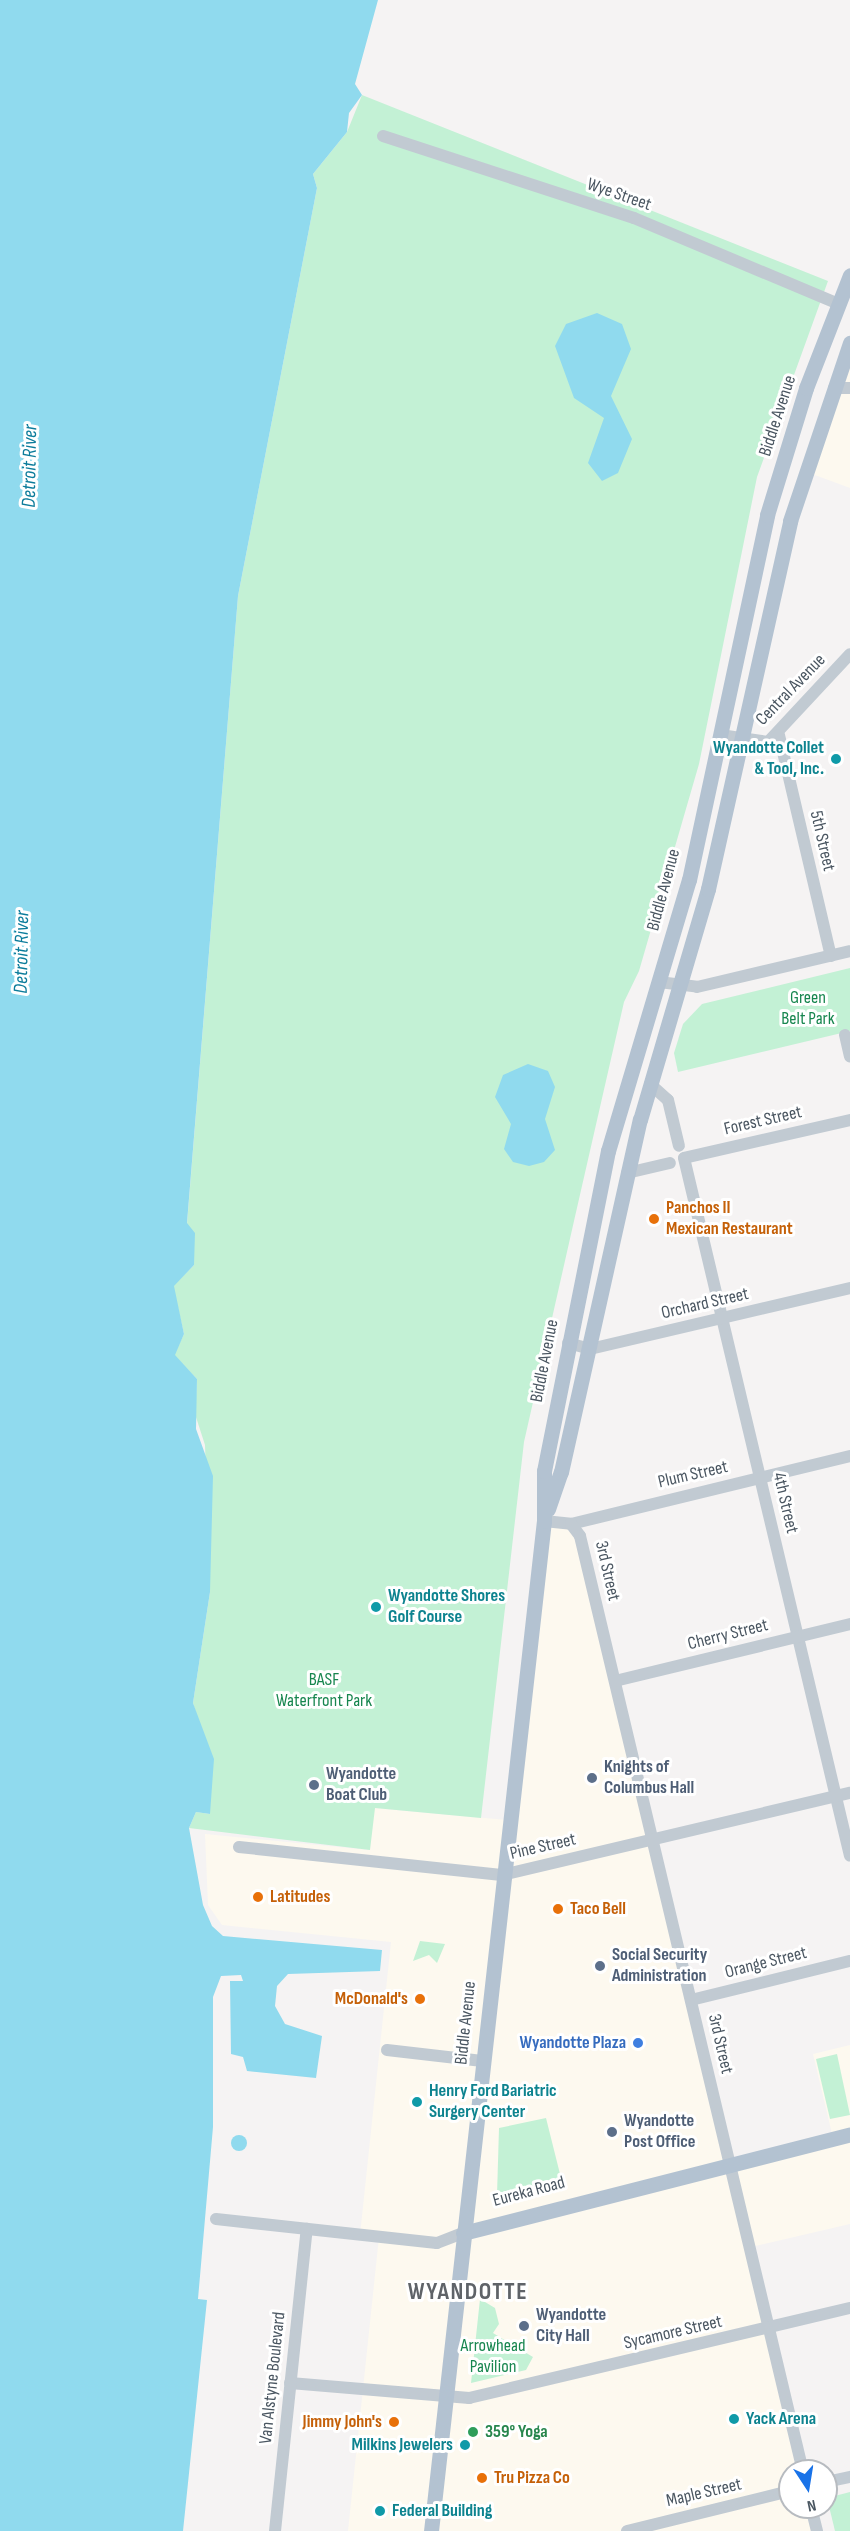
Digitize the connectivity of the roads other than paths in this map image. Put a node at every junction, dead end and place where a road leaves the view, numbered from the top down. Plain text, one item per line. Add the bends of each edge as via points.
1 (382, 136) dead end
2 (850, 275) edge
3 (844, 306) edge
4 (850, 343) edge
5 (834, 387) junction
6 (850, 388) edge
7 (767, 515) junction
8 (790, 521) junction
9 (850, 654) edge
10 (720, 735) junction
11 (779, 735) junction
12 (741, 741) junction
13 (850, 951) edge
14 (831, 956) junction
15 (659, 981) junction
16 (679, 988) junction
17 (845, 1035) dead end
18 (850, 1056) edge
19 (650, 1084) junction
20 (850, 1120) edge
21 (679, 1146) dead end
22 (684, 1158) joint
23 (670, 1163) dead end
24 (627, 1173) junction
25 (850, 1288) edge
26 (721, 1319) junction
27 (568, 1343) junction
28 (590, 1349) junction
29 (850, 1456) edge
30 (760, 1478) junction
31 (544, 1521) junction
32 (571, 1524) junction
33 (850, 1624) edge
34 (798, 1637) junction
35 (615, 1681) junction
36 (850, 1793) edge
37 (836, 1796) junction
38 (653, 1840) junction
39 (238, 1848) dead end
40 (850, 1856) edge
41 (502, 1875) junction
42 (850, 1961) edge
43 (691, 2000) junction
44 (387, 2050) dead end
45 (482, 2061) junction
46 (850, 2134) edge
47 (730, 2163) junction
48 (216, 2219) dead end
49 (307, 2229) junction
50 (463, 2233) junction
51 (850, 2308) edge
52 (769, 2329) junction
53 (290, 2383) junction
54 (445, 2398) junction
55 (800, 2459) edge
56 (778, 2494) edge
57 (274, 2531) edge
58 (431, 2531) edge
59 (627, 2531) edge

1 - 3 street, Wye Street via 634,218
2 - 3 main road, Biddle Avenue
3 - 7 main road, Biddle Avenue
4 - 5 main road, Biddle Avenue
5 - 6 street
5 - 8 main road, Biddle Avenue
7 - 8 main road
7 - 10 main road, Biddle Avenue
8 - 12 main road, Biddle Avenue
9 - 11 street, Central Avenue
10 - 12 street, Central Avenue
10 - 15 main road, Biddle Avenue via 689,880
11 - 12 street, Central Avenue via 768,742
11 - 14 street, 5th Street
12 - 16 main road, Biddle Avenue
13 - 14 street
14 - 16 street
15 - 16 street
15 - 27 main road, Biddle Avenue via 608,1151
16 - 19 main road, Biddle Avenue
17 - 18 street
19 - 21 street via 668,1100
19 - 24 main road, Biddle Avenue
20 - 22 street, Forest Street
22 - 26 street, 4th Street
23 - 24 street
24 - 28 main road, Biddle Avenue
25 - 26 street, Orchard Street
26 - 28 street, Orchard Street
26 - 30 street, 4th Street
27 - 28 street, Orchard Street
27 - 31 main road, Biddle Avenue via 544,1471
28 - 31 main road, Biddle Avenue via 561,1472
29 - 30 street, Plum Street
30 - 32 street, Plum Street
30 - 34 street, 4th Street
31 - 32 street, Plum Street
31 - 41 main road, Biddle Avenue
32 - 35 street, 3rd Street via 580,1536
33 - 34 street, Cherry Street
34 - 35 street, Cherry Street
34 - 37 street, 4th Street
35 - 38 street, 3rd Street
36 - 37 street, Pine Street
37 - 38 street, Pine Street
37 - 40 street, 4th Street
38 - 41 street, Pine Street
38 - 43 street, 3rd Street
39 - 41 street, Pine Street
41 - 45 main road, Biddle Avenue
42 - 43 street, Orange Street
43 - 47 street, 3rd Street
44 - 45 street
45 - 50 main road, Biddle Avenue
46 - 47 main road, Eureka Road
47 - 50 main road, Eureka Road
47 - 52 street, 3rd Street
48 - 49 street, Eureka Road
49 - 50 street, Eureka Road via 437,2243
49 - 53 street, Van Alstyne Boulevard
50 - 54 main road, Biddle Avenue
51 - 52 street, Sycamore Street
52 - 54 street, Sycamore Street via 585,2374
52 - 55 street, 3rd Street
53 - 54 street, Sycamore Street
53 - 57 street, Van Alstyne Boulevard
54 - 58 main road, Biddle Avenue
56 - 59 street, Maple Street

